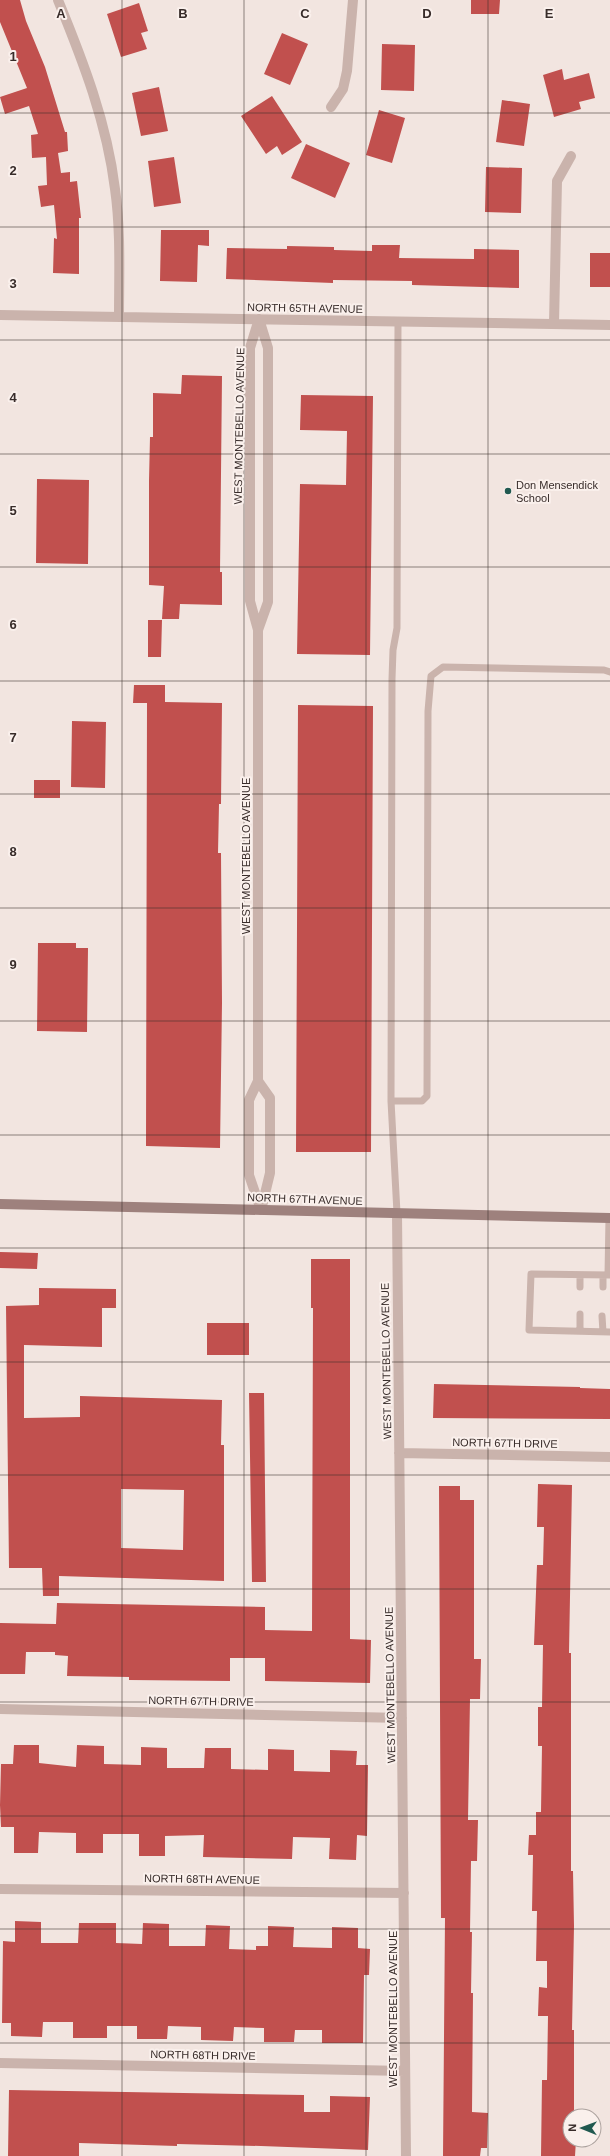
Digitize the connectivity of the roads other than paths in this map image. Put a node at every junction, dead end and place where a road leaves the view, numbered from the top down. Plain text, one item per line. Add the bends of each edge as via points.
1 (58, 0) edge
2 (353, 0) edge
3 (331, 107) dead end
4 (571, 156) dead end
5 (0, 315) edge
6 (119, 317) junction
7 (259, 320) junction
8 (398, 322) junction
9 (554, 324) junction
10 (610, 325) edge
11 (258, 630) junction
12 (610, 672) edge
13 (258, 1081) junction
14 (391, 1101) junction
15 (0, 1204) edge
16 (261, 1210) junction
17 (397, 1213) junction
18 (609, 1218) edge
19 (580, 1275) junction
20 (607, 1275) edge
21 (580, 1287) dead end
22 (603, 1287) dead end
23 (580, 1314) dead end
24 (602, 1316) dead end
25 (580, 1331) junction
26 (606, 1332) edge
27 (399, 1453) junction
28 (610, 1457) edge
29 (0, 1709) edge
30 (402, 1718) junction
31 (0, 1889) edge
32 (404, 1893) junction
33 (0, 2063) edge
34 (405, 2070) junction
35 (406, 2156) edge

1 - 6 street via 94,94 110,155 119,226
2 - 3 street via 347,71 343,89
4 - 9 street via 557,181
5 - 6 street, NORTH 65TH AVENUE
6 - 7 street, NORTH 65TH AVENUE
7 - 8 street, NORTH 65TH AVENUE
7 - 11 street, WEST MONTEBELLO AVENUE via 250,348 250,601
7 - 11 street, WEST MONTEBELLO AVENUE via 268,348 268,602
8 - 9 street, NORTH 65TH AVENUE
8 - 14 lane via 396,628 392,679
9 - 10 street, NORTH 65TH AVENUE
11 - 13 street, WEST MONTEBELLO AVENUE
12 - 14 lane via 443,666 431,676 428,711 427,1096 422,1101
13 - 16 street, WEST MONTEBELLO AVENUE via 249,1100 248,1168
13 - 16 street via 270,1098 270,1173
14 - 17 lane
15 - 16 main road, NORTH 67TH AVENUE
16 - 17 main road, NORTH 67TH AVENUE
17 - 18 main road, NORTH 67TH AVENUE
17 - 27 street, WEST MONTEBELLO AVENUE
18 - 20 lane
19 - 20 lane
19 - 21 lane
19 - 25 lane via 531,1274 529,1330
20 - 22 lane
23 - 25 lane
24 - 26 lane
25 - 26 lane
27 - 28 street, NORTH 67TH DRIVE
27 - 30 street, WEST MONTEBELLO AVENUE
29 - 30 street, NORTH 67TH DRIVE
30 - 32 street, WEST MONTEBELLO AVENUE
31 - 32 street, NORTH 68TH AVENUE
32 - 34 street, WEST MONTEBELLO AVENUE
33 - 34 street, NORTH 68TH DRIVE
34 - 35 street, WEST MONTEBELLO AVENUE

